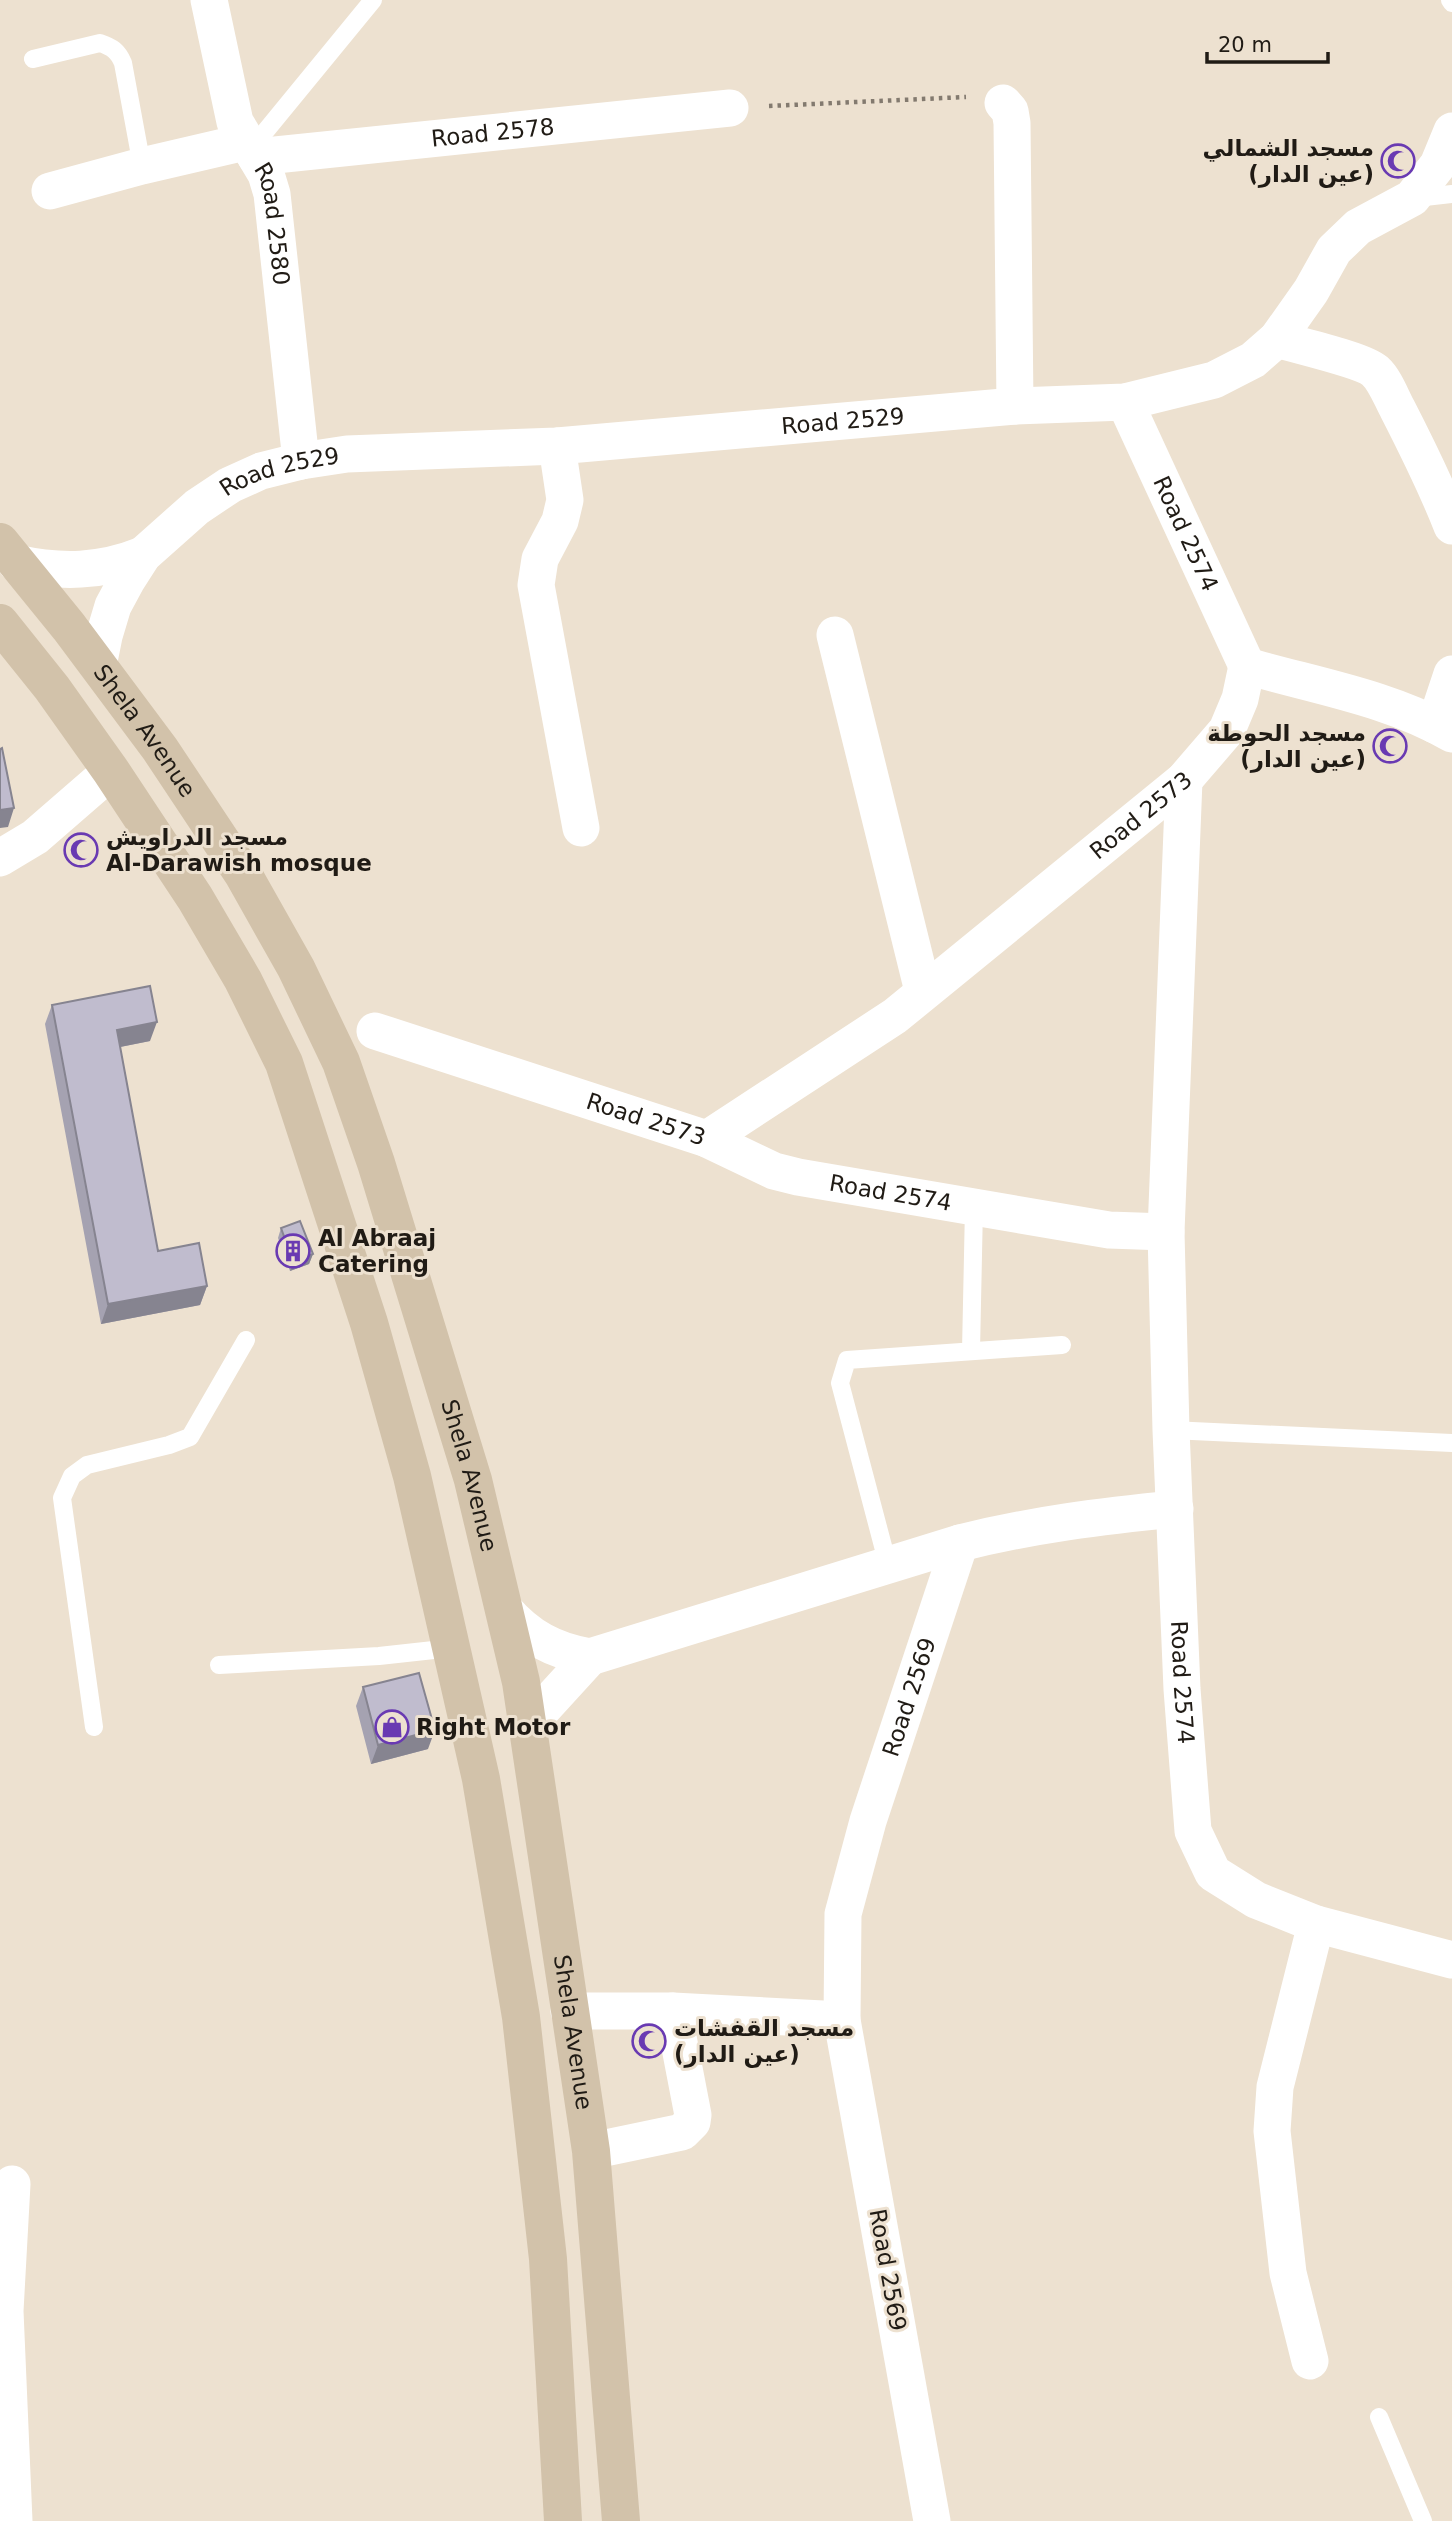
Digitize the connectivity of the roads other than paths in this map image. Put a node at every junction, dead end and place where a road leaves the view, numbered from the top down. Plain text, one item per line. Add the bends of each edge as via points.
1 (209, 0) edge
2 (373, 0) edge
3 (33, 59) dead end
4 (1003, 103) road end
5 (730, 108) road end
6 (1452, 131) edge
7 (250, 150) junction
8 (142, 166) junction
9 (50, 191) dead end
10 (1452, 194) edge
11 (1412, 198) junction
12 (1277, 340) junction
13 (1125, 402) junction
14 (1015, 406) junction
15 (557, 446) junction
16 (301, 461) junction
17 (1452, 526) edge
18 (8, 552) edge
19 (144, 555) junction
20 (0, 623) edge
21 (835, 635) dead end
22 (98, 666) junction
23 (1247, 666) junction
24 (1452, 674) edge
25 (1444, 730) edge
26 (111, 771) junction
27 (1184, 780) junction
28 (581, 828) dead end
29 (0, 858) edge
30 (923, 991) junction
31 (376, 1031) dead end
32 (707, 1139) junction
33 (974, 1207) junction
34 (1166, 1232) junction
35 (246, 1340) dead end
36 (1062, 1345) dead end
37 (971, 1351) junction
38 (1171, 1430) junction
39 (1452, 1443) edge
40 (1175, 1509) junction
41 (960, 1543) junction
42 (888, 1565) junction
43 (504, 1609) junction
44 (452, 1648) junction
45 (590, 1657) junction
46 (219, 1665) dead end
47 (527, 1726) junction
48 (94, 1727) dead end
49 (1316, 1924) junction
50 (1452, 1960) edge
51 (569, 2011) junction
52 (673, 2011) junction
53 (842, 2020) junction
54 (591, 2151) junction
55 (12, 2184) dead end
56 (3, 2311) edge
57 (1310, 2361) dead end
58 (1379, 2417) dead end
59 (14, 2521) edge
60 (563, 2521) edge
61 (621, 2521) edge
62 (932, 2521) edge
63 (1423, 2521) edge

1 - 7 street, Road 2580 via 235,122
2 - 7 lane
3 - 8 lane via 100,43 119,53
4 - 14 street via 1012,123
5 - 7 street, Road 2578
6 - 11 street, Road 2529 via 1438,165
7 - 8 street, Road 2578
7 - 16 street, Road 2580 via 272,194
8 - 9 street, Road 2578
10 - 11 lane
11 - 12 street, Road 2529 via 1358,227 1334,250
12 - 13 street, Road 2529 via 1254,360 1214,380
12 - 17 street via 1374,370 1415,442
13 - 14 street, Road 2529
13 - 23 street, Road 2574
14 - 15 street, Road 2529
15 - 16 street, Road 2529 via 347,454
15 - 28 street via 565,500 560,521 540,558 536,585
16 - 19 street, Road 2529 via 230,485 197,507
18 - 19 street, Road 2529 via 44,569 73,570 121,564
18 - 22 main road, Shela Avenue
19 - 22 street, Road 2529 via 113,606
20 - 26 main road
21 - 30 street
22 - 43 main road, Shela Avenue via 243,874 296,968 341,1062 473,1480
23 - 25 street via 1371,699
23 - 27 street, Road 2573 via 1227,730
24 - 25 street
26 - 29 street via 35,837
26 - 44 main road via 195,898 284,1063 373,1336
27 - 30 street, Road 2573
27 - 34 street, Road 2574
30 - 32 street, Road 2573 via 861,1040
31 - 32 street, Road 2573
32 - 33 street, Road 2574 via 774,1171
33 - 34 street, Road 2574 via 1109,1230
33 - 37 lane
34 - 38 street, Road 2574
35 - 48 lane via 190,1437 87,1465 72,1476 62,1498
36 - 37 lane
37 - 42 lane via 847,1360 840,1383
38 - 39 lane
38 - 40 street, Road 2574
40 - 41 street via 1058,1522
40 - 49 street, Road 2574 via 1193,1831 1213,1873 1256,1900
41 - 42 street
41 - 53 street, Road 2569 via 868,1821 843,1914
42 - 45 street
43 - 45 street via 533,1637
43 - 47 main road, Shela Avenue
44 - 46 lane
44 - 60 main road via 481,1779 520,2017 548,2259
45 - 47 street
47 - 51 main road, Shela Avenue
49 - 50 street, Road 2574
49 - 57 street via 1275,2087 1272,2131 1288,2273
51 - 52 street
51 - 54 main road, Shela Avenue
52 - 53 street
52 - 54 street via 692,2122 682,2132
53 - 62 street, Road 2569
54 - 61 main road, Shela Avenue
55 - 56 street
56 - 59 street
58 - 63 lane

